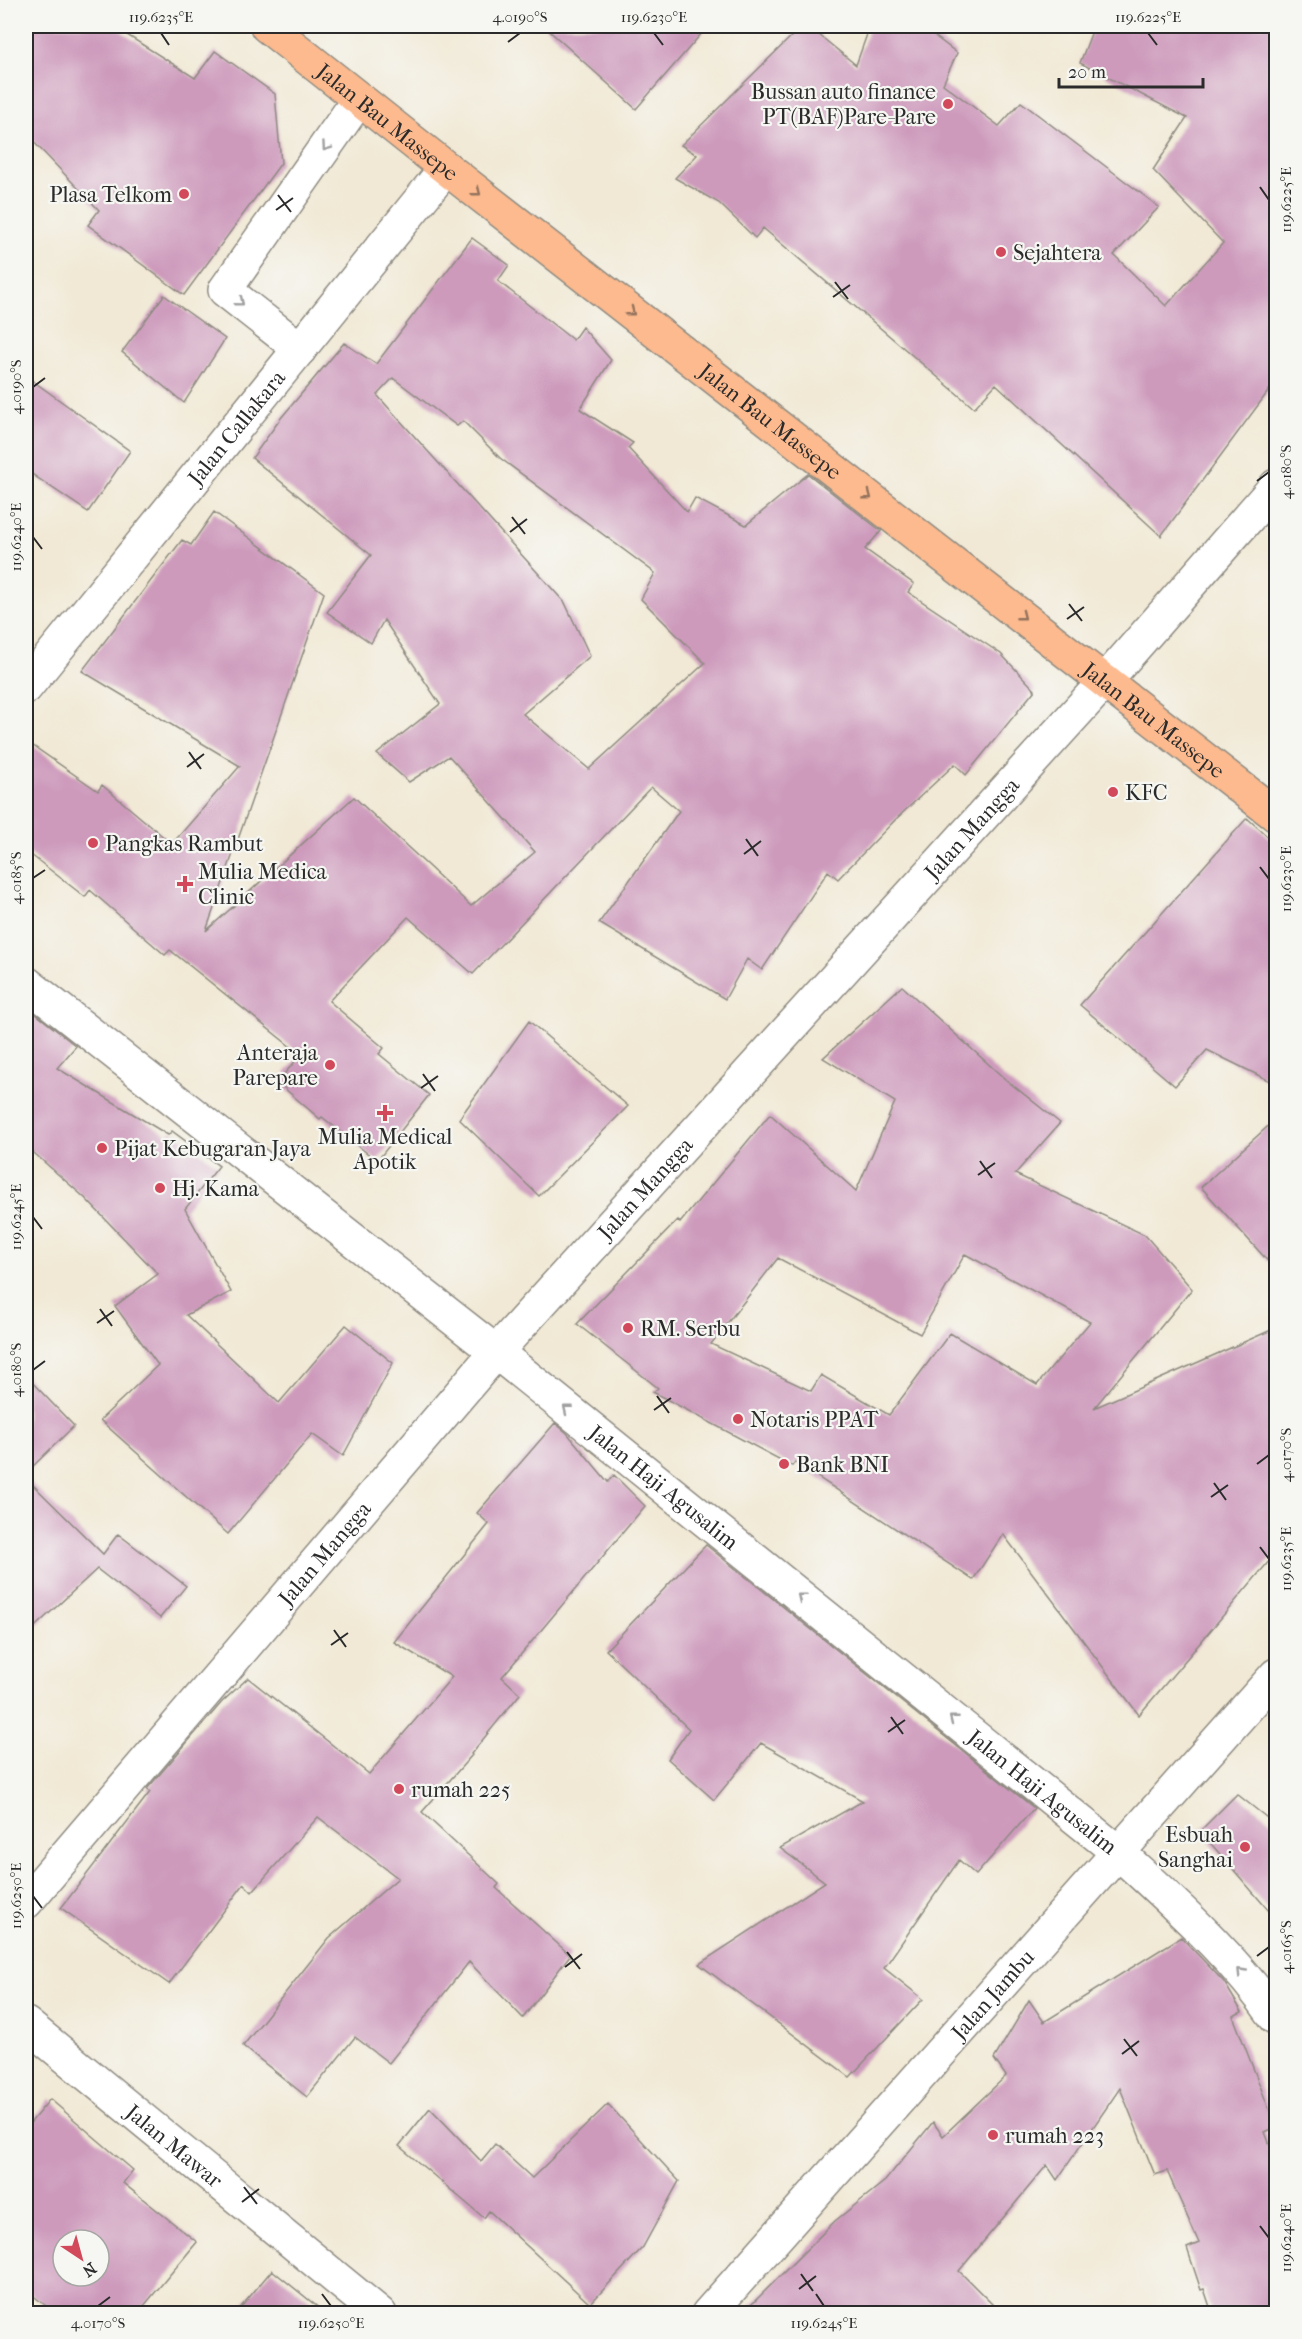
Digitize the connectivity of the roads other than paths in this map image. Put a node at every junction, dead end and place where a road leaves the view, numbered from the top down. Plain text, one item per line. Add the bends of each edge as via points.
1 (267, 26) edge
2 (359, 99) junction
3 (446, 168) junction
4 (300, 349) junction
5 (1276, 486) edge
6 (1106, 681) junction
7 (26, 687) edge
8 (1276, 815) edge
9 (26, 982) edge
10 (496, 1352) junction
11 (1276, 1675) edge
12 (1118, 1852) junction
13 (26, 1902) edge
14 (1276, 2018) edge
15 (26, 2024) edge
16 (380, 2313) edge
17 (708, 2313) edge

1 - 2 highway, Jalan Bau Massepe
2 - 3 highway, Jalan Bau Massepe
2 -> 4 street via 225,290
3 - 4 street, Jalan Callakara
3 -> 6 highway, Jalan Bau Massepe
4 - 7 street, Jalan Callakara
5 - 6 street, Jalan Mangga
6 - 8 highway, Jalan Bau Massepe
6 - 10 street, Jalan Mangga
9 - 10 street, Jalan Haji Agusalim
12 -> 10 street, Jalan Haji Agusalim
10 - 13 street, Jalan Mangga
11 - 12 street, Jalan Jambu
14 -> 12 street, Jalan Haji Agusalim via 1255,1986
12 - 17 street, Jalan Jambu
15 - 16 street, Jalan Mawar

